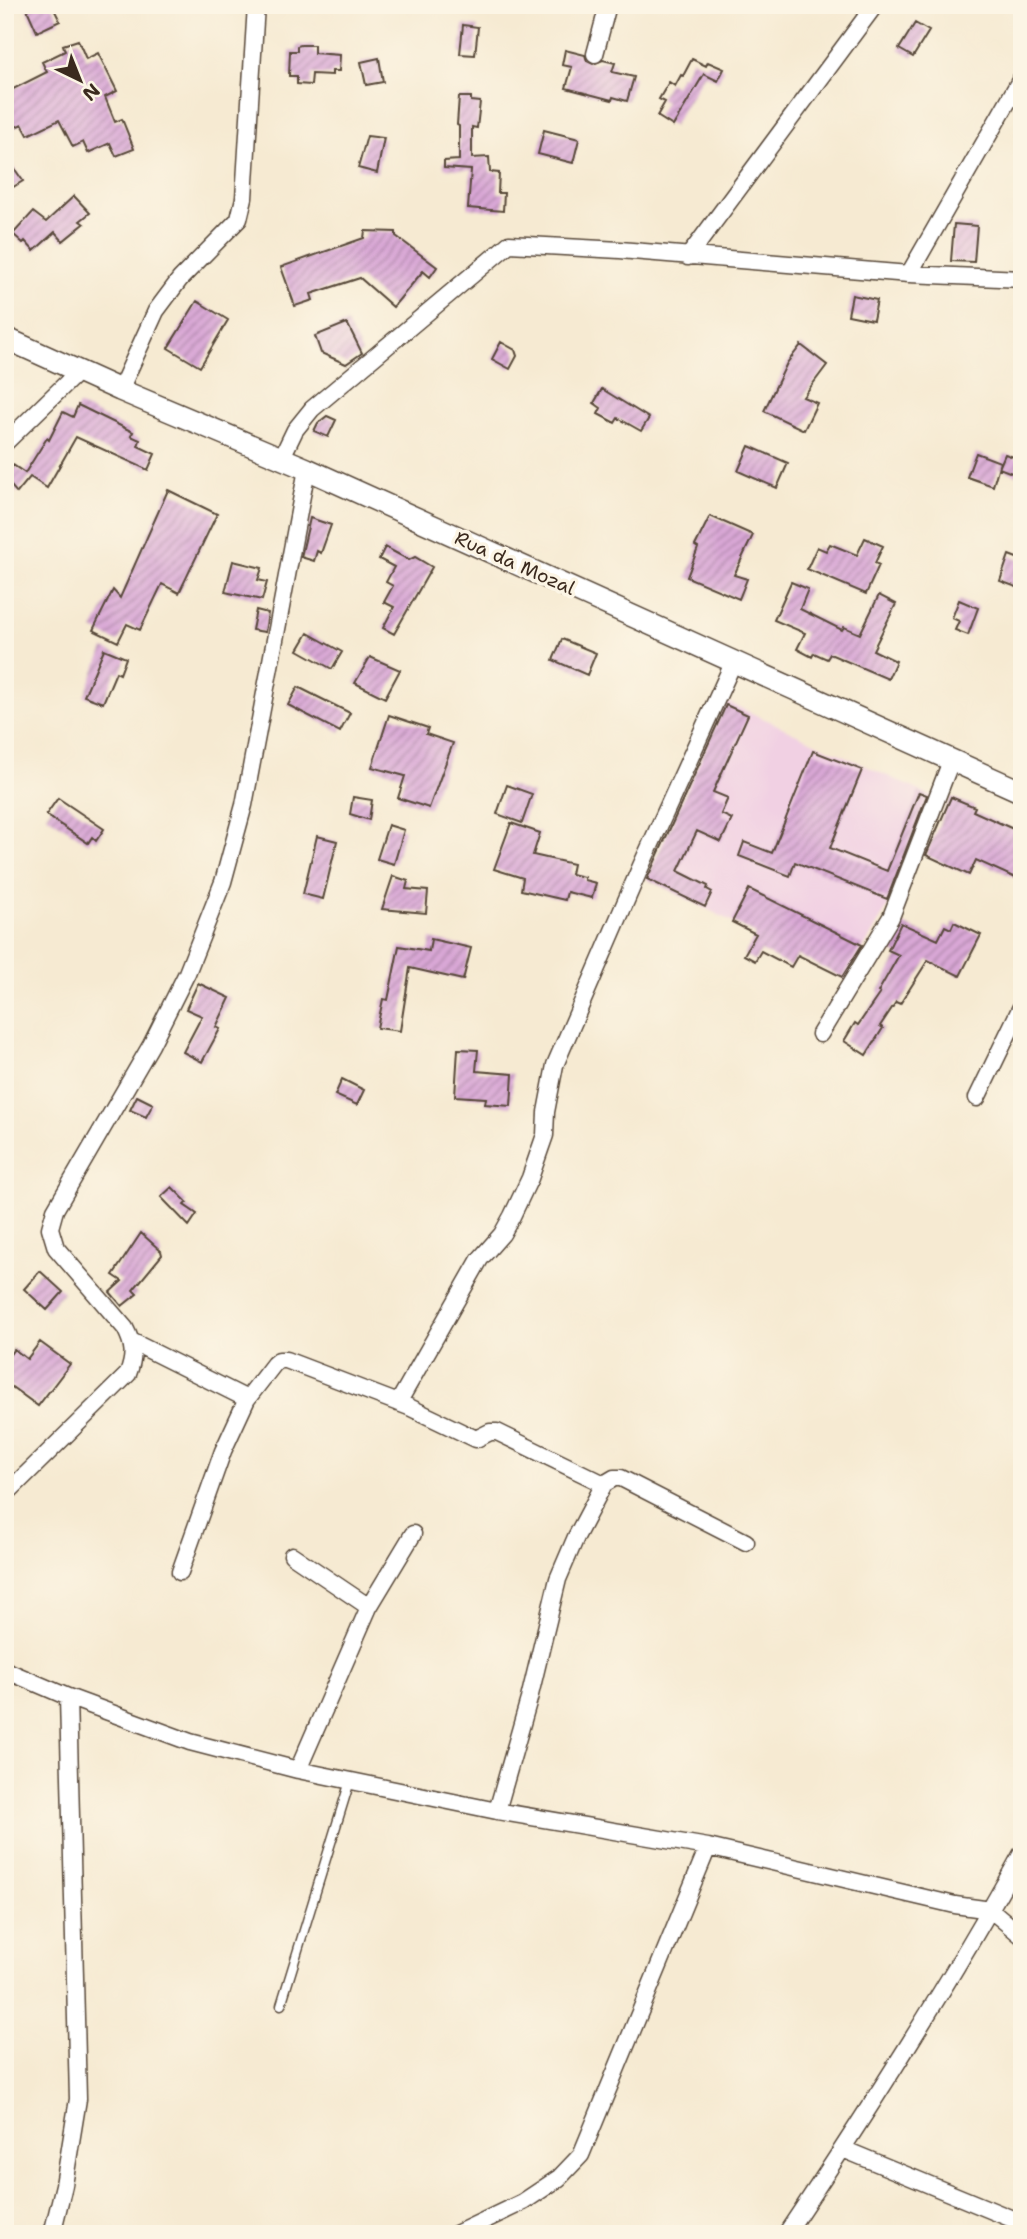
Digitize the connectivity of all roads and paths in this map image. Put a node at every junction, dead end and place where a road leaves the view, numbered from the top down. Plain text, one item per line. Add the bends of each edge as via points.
1 (256, 5) edge
2 (607, 5) edge
3 (875, 5) edge
4 (595, 54) dead end
5 (1022, 77) edge
6 (688, 257) junction
7 (909, 274) junction
8 (1022, 279) edge
9 (5, 338) edge
10 (79, 371) junction
11 (120, 390) junction
12 (5, 443) edge
13 (281, 459) junction
14 (307, 469) junction
15 (734, 662) junction
16 (951, 761) junction
17 (1022, 792) edge
18 (1022, 1005) edge
19 (820, 1034) dead end
20 (977, 1098) dead end
21 (133, 1342) junction
22 (247, 1399) junction
23 (398, 1403) junction
24 (604, 1484) junction
25 (5, 1495) edge
26 (413, 1534) dead end
27 (746, 1542) dead end
28 (292, 1555) dead end
29 (180, 1572) dead end
30 (369, 1607) junction
31 (5, 1670) edge
32 (68, 1697) junction
33 (298, 1770) junction
34 (350, 1781) junction
35 (497, 1811) junction
36 (708, 1847) junction
37 (1022, 1853) edge
38 (990, 1910) junction
39 (1022, 1936) edge
40 (281, 2005) dead end
41 (844, 2149) junction
42 (1022, 2223) edge
43 (52, 2234) edge
44 (456, 2234) edge
45 (786, 2234) edge

1 - 11 street via 239,219 180,279 156,312
2 - 4 street
3 - 6 street
5 - 7 street
6 - 7 street
6 - 13 street via 509,244 312,409
7 - 8 street
9 - 10 main road, Rua da Mozal
10 - 11 main road, Rua da Mozal
10 - 12 street
11 - 13 main road, Rua da Mozal
13 - 14 main road, Rua da Mozal
14 - 15 main road, Rua da Mozal
14 - 21 street via 244,805 223,882 187,973 151,1045 55,1210 50,1228 56,1248
15 - 16 main road, Rua da Mozal
15 - 23 street via 555,1065 545,1135 530,1178 502,1234 480,1259
16 - 17 main road, Rua da Mozal
16 - 19 street via 891,917
18 - 20 street
21 - 22 street
21 - 25 street via 134,1359 128,1374
22 - 23 street via 274,1364 286,1360
22 - 29 street via 223,1451
23 - 24 street via 476,1439 497,1432
24 - 27 street via 621,1478
24 - 35 street via 558,1579
26 - 30 street
28 - 30 street
30 - 33 street
31 - 32 street
32 - 33 street via 190,1742
32 - 43 street via 78,2099
33 - 34 street
34 - 35 street
34 - 40 lane
35 - 36 street
36 - 38 street
36 - 44 street via 581,2155 559,2178 523,2202
37 - 38 street
38 - 39 street
38 - 41 street
41 - 42 street
41 - 45 street

